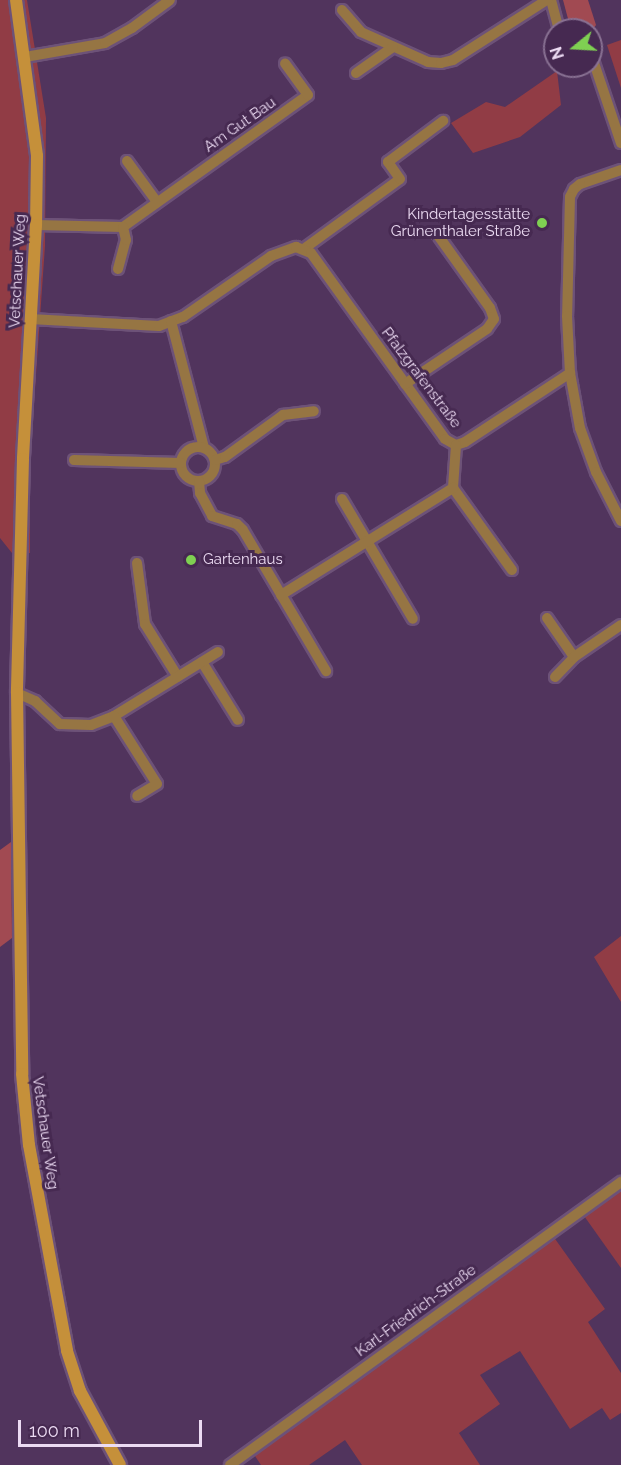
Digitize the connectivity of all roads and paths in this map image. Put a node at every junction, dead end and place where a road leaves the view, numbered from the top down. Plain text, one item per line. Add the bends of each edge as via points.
1 (16, 0) edge
2 (170, 0) edge
3 (549, 0) edge
4 (342, 10) dead end
5 (555, 18) edge
6 (393, 47) junction
7 (25, 57) junction
8 (285, 63) dead end
9 (356, 73) dead end
10 (599, 78) edge
11 (443, 121) dead end
12 (621, 143) edge
13 (127, 161) dead end
14 (621, 170) edge
15 (157, 201) junction
16 (36, 225) junction
17 (123, 227) junction
18 (437, 234) dead end
19 (304, 248) junction
20 (118, 269) dead end
21 (30, 319) junction
22 (171, 321) junction
23 (570, 373) junction
24 (405, 384) junction
25 (314, 411) dead end
26 (456, 445) junction
27 (204, 448) junction
28 (74, 460) dead end
29 (215, 460) junction
30 (181, 463) junction
31 (199, 482) junction
32 (453, 488) junction
33 (342, 499) dead end
34 (621, 521) edge
35 (369, 543) junction
36 (137, 563) dead end
37 (512, 570) dead end
38 (281, 595) junction
39 (547, 618) dead end
40 (413, 619) dead end
41 (621, 625) edge
42 (218, 652) dead end
43 (574, 657) junction
44 (202, 662) junction
45 (326, 671) dead end
46 (178, 677) junction
47 (555, 677) dead end
48 (17, 693) junction
49 (114, 716) junction
50 (238, 720) dead end
51 (138, 796) dead end
52 (621, 1182) edge
53 (120, 1465) edge
54 (230, 1465) edge

1 - 7 street, Vetschauer Weg
2 - 7 street via 105,43
3 - 5 street
3 - 6 street via 453,60 428,62
4 - 6 street via 361,32
6 - 9 street
7 - 16 street, Vetschauer Weg via 37,156
8 - 15 street, Am Gut Bau via 308,95
10 - 12 street
11 - 19 street via 388,162 400,179
13 - 15 street
14 - 23 street via 580,184 570,197
15 - 17 street, Am Gut Bau
16 - 17 street
16 - 21 street, Vetschauer Weg
17 - 20 street via 126,240
18 - 24 street via 494,319 487,329
19 - 22 street via 280,251 183,317
19 - 24 street, Pfalzgrafenstraße via 311,252
21 - 22 street via 159,326
21 - 48 street, Vetschauer Weg
22 - 27 street
23 - 26 street, Pfalzgrafenstraße
23 - 34 street via 580,428 596,472
24 - 26 street, Pfalzgrafenstraße via 445,439
25 - 29 street via 283,415 225,457
26 - 32 street
27 - 29 street
27 - 30 street via 189,450
28 - 30 street
29 - 31 street via 213,474
30 - 31 street via 186,476
31 - 38 street via 212,516 243,530
32 - 35 street
32 - 37 street
33 - 35 street
35 - 38 street
35 - 40 street
36 - 46 street via 145,624
38 - 45 street
39 - 43 street
41 - 43 street
42 - 44 street
43 - 47 street
44 - 46 street
44 - 50 street
46 - 49 street
48 - 49 street via 35,701 60,724 91,725
48 - 53 street, Vetschauer Weg via 22,1074 29,1144 75,1378
49 - 51 street via 158,784
52 - 54 street, Karl-Friedrich-Straße

